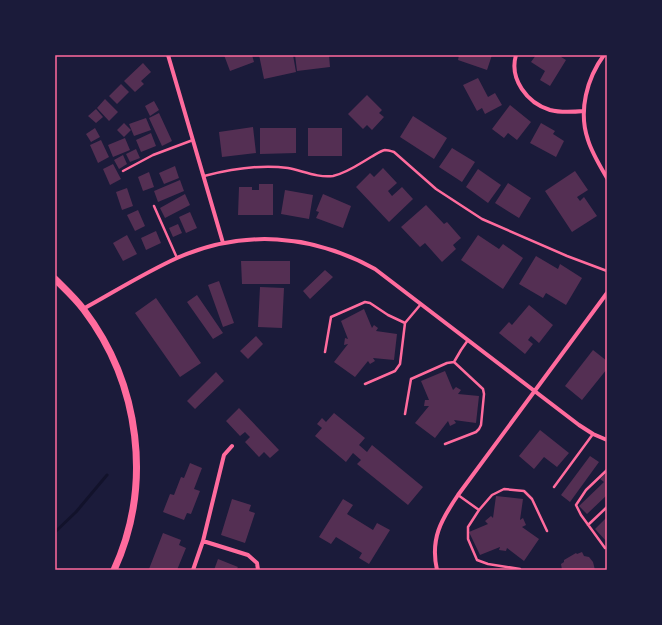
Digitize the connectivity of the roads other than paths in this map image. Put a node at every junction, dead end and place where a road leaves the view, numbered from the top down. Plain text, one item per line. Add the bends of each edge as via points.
1 (168, 55) edge
2 (516, 55) edge
3 (604, 55) edge
4 (584, 111) junction
5 (193, 140) junction
6 (123, 171) dead end
7 (203, 176) junction
8 (607, 178) edge
9 (154, 206) dead end
10 (223, 243) junction
11 (177, 258) junction
12 (607, 271) edge
13 (55, 279) edge
14 (607, 293) edge
15 (421, 303) junction
16 (83, 309) junction
17 (405, 323) junction
18 (468, 340) junction
19 (325, 352) dead end
20 (454, 362) junction
21 (365, 384) dead end
22 (535, 391) junction
23 (405, 414) dead end
24 (593, 434) junction
25 (607, 440) edge
26 (445, 444) dead end
27 (232, 446) dead end
28 (607, 470) edge
29 (554, 487) dead end
30 (458, 495) junction
31 (607, 507) edge
32 (478, 510) junction
33 (588, 525) junction
34 (547, 531) dead end
35 (202, 541) junction
36 (607, 548) edge
37 (520, 568) dead end
38 (114, 570) edge
39 (193, 570) edge
40 (258, 570) edge
41 (438, 570) edge

1 - 5 street
2 - 4 street via 516,80 533,101 551,110
3 - 4 street via 589,82
4 - 8 street via 587,138
5 - 6 lane via 153,155
5 - 7 street
7 - 10 street
7 - 12 lane via 241,168 269,167 332,176 389,150 436,189 482,218 566,256
9 - 11 lane
10 - 11 street
10 - 15 street via 248,239 276,239 304,242 330,249 375,269
11 - 16 street
13 - 16 street
14 - 22 street
15 - 17 lane
15 - 18 street
16 - 38 street via 106,345 118,370 134,426 135,497 128,531
17 - 19 lane via 365,302 331,318
17 - 21 lane via 400,364 395,371
18 - 20 lane
18 - 22 street
20 - 23 lane via 411,379
20 - 26 lane via 483,389 481,425 476,432
22 - 24 street
22 - 30 street
24 - 25 street
24 - 29 lane
27 - 35 street via 224,455
28 - 33 lane via 586,490 576,505
30 - 32 lane
30 - 41 street via 443,518 436,538 434,548
31 - 33 lane
32 - 34 lane via 492,495 504,489 524,491 532,499
32 - 37 lane via 468,527 468,539 477,560
33 - 36 lane
35 - 39 street
35 - 40 street via 248,554 257,563

